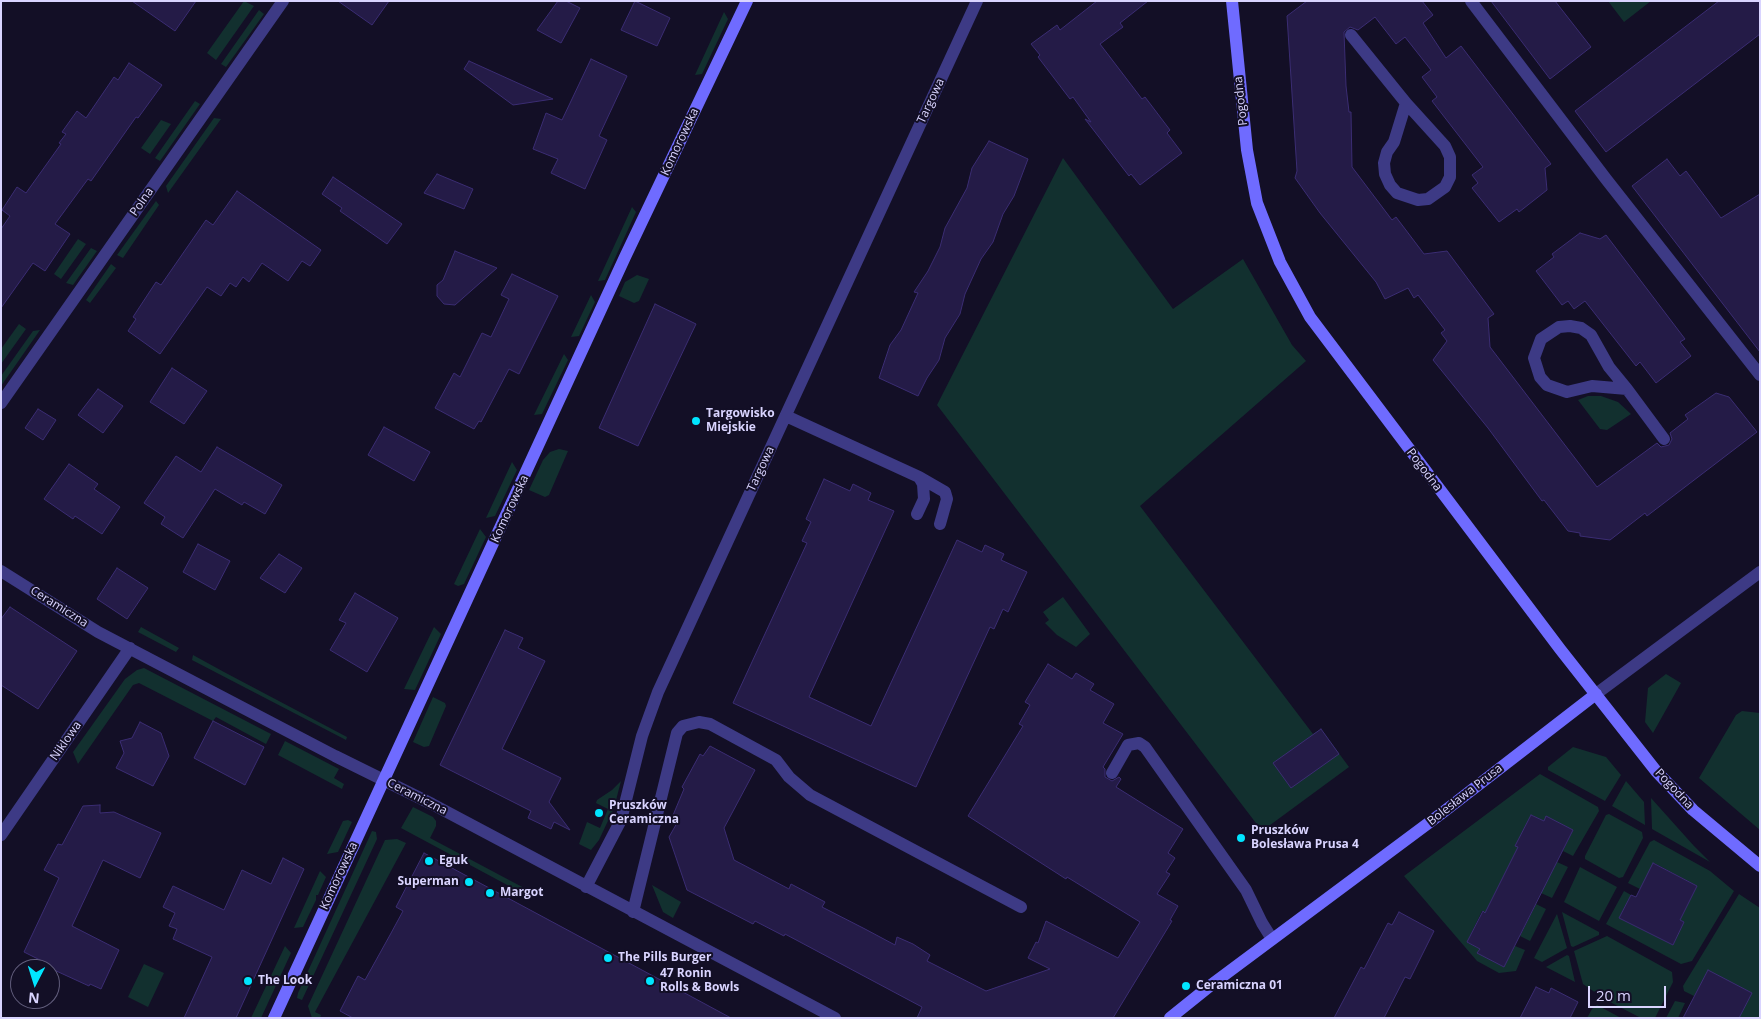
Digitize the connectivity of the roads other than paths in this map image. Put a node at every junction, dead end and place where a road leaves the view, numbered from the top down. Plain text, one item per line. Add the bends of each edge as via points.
1 (284, 1) edge
2 (747, 1) edge
3 (977, 1) edge
4 (1232, 1) edge
5 (1471, 1) edge
6 (1351, 35) dead end
7 (1406, 103) junction
8 (1760, 375) edge
9 (1627, 389) junction
10 (1, 403) edge
11 (786, 416) junction
12 (1664, 439) dead end
13 (919, 477) junction
14 (917, 514) dead end
15 (940, 524) dead end
16 (1, 571) edge
17 (1760, 572) edge
18 (130, 648) junction
19 (1596, 694) junction
20 (1112, 773) dead end
21 (384, 780) junction
22 (1, 835) edge
23 (1760, 866) edge
24 (586, 887) junction
25 (1021, 907) dead end
26 (634, 912) junction
27 (1272, 939) junction
28 (274, 1018) edge
29 (835, 1018) edge
30 (1170, 1018) edge

1 - 10 street, Polna
2 - 21 street, Komorowska
3 - 11 street, Targowa
4 - 19 street, Pogodna via 1246,150 1257,203 1280,262 1310,317 1352,375
5 - 8 street
6 - 7 street
7 - 7 street via 1394,142 1387,152 1385,174 1397,193 1418,200 1428,199 1445,187 1451,172 1450,156 1445,146
9 - 9 street via 1592,386 1567,392 1556,390 1540,378 1534,358 1536,348 1548,332 1559,327 1581,328 1591,335 1609,367
9 - 12 street
11 - 13 street
11 - 24 street, Targowa via 658,692 642,736 621,820
13 - 14 street via 924,499
13 - 15 street via 945,492 948,500
16 - 18 street, Ceramiczna via 82,623
17 - 19 street, Bolesława Prusa
18 - 21 street, Ceramiczna
18 - 22 street, Niklowa
19 - 23 street, Pogodna via 1681,798
19 - 27 street, Bolesława Prusa via 1427,825
20 - 27 street via 1128,745 1139,743 1145,747 1246,890
21 - 24 street, Ceramiczna
21 - 28 street, Komorowska
24 - 26 street, Ceramiczna
25 - 26 street via 810,795 789,777 776,760 710,724 699,722 677,733
26 - 29 street, Ceramiczna
27 - 30 street, Bolesława Prusa

